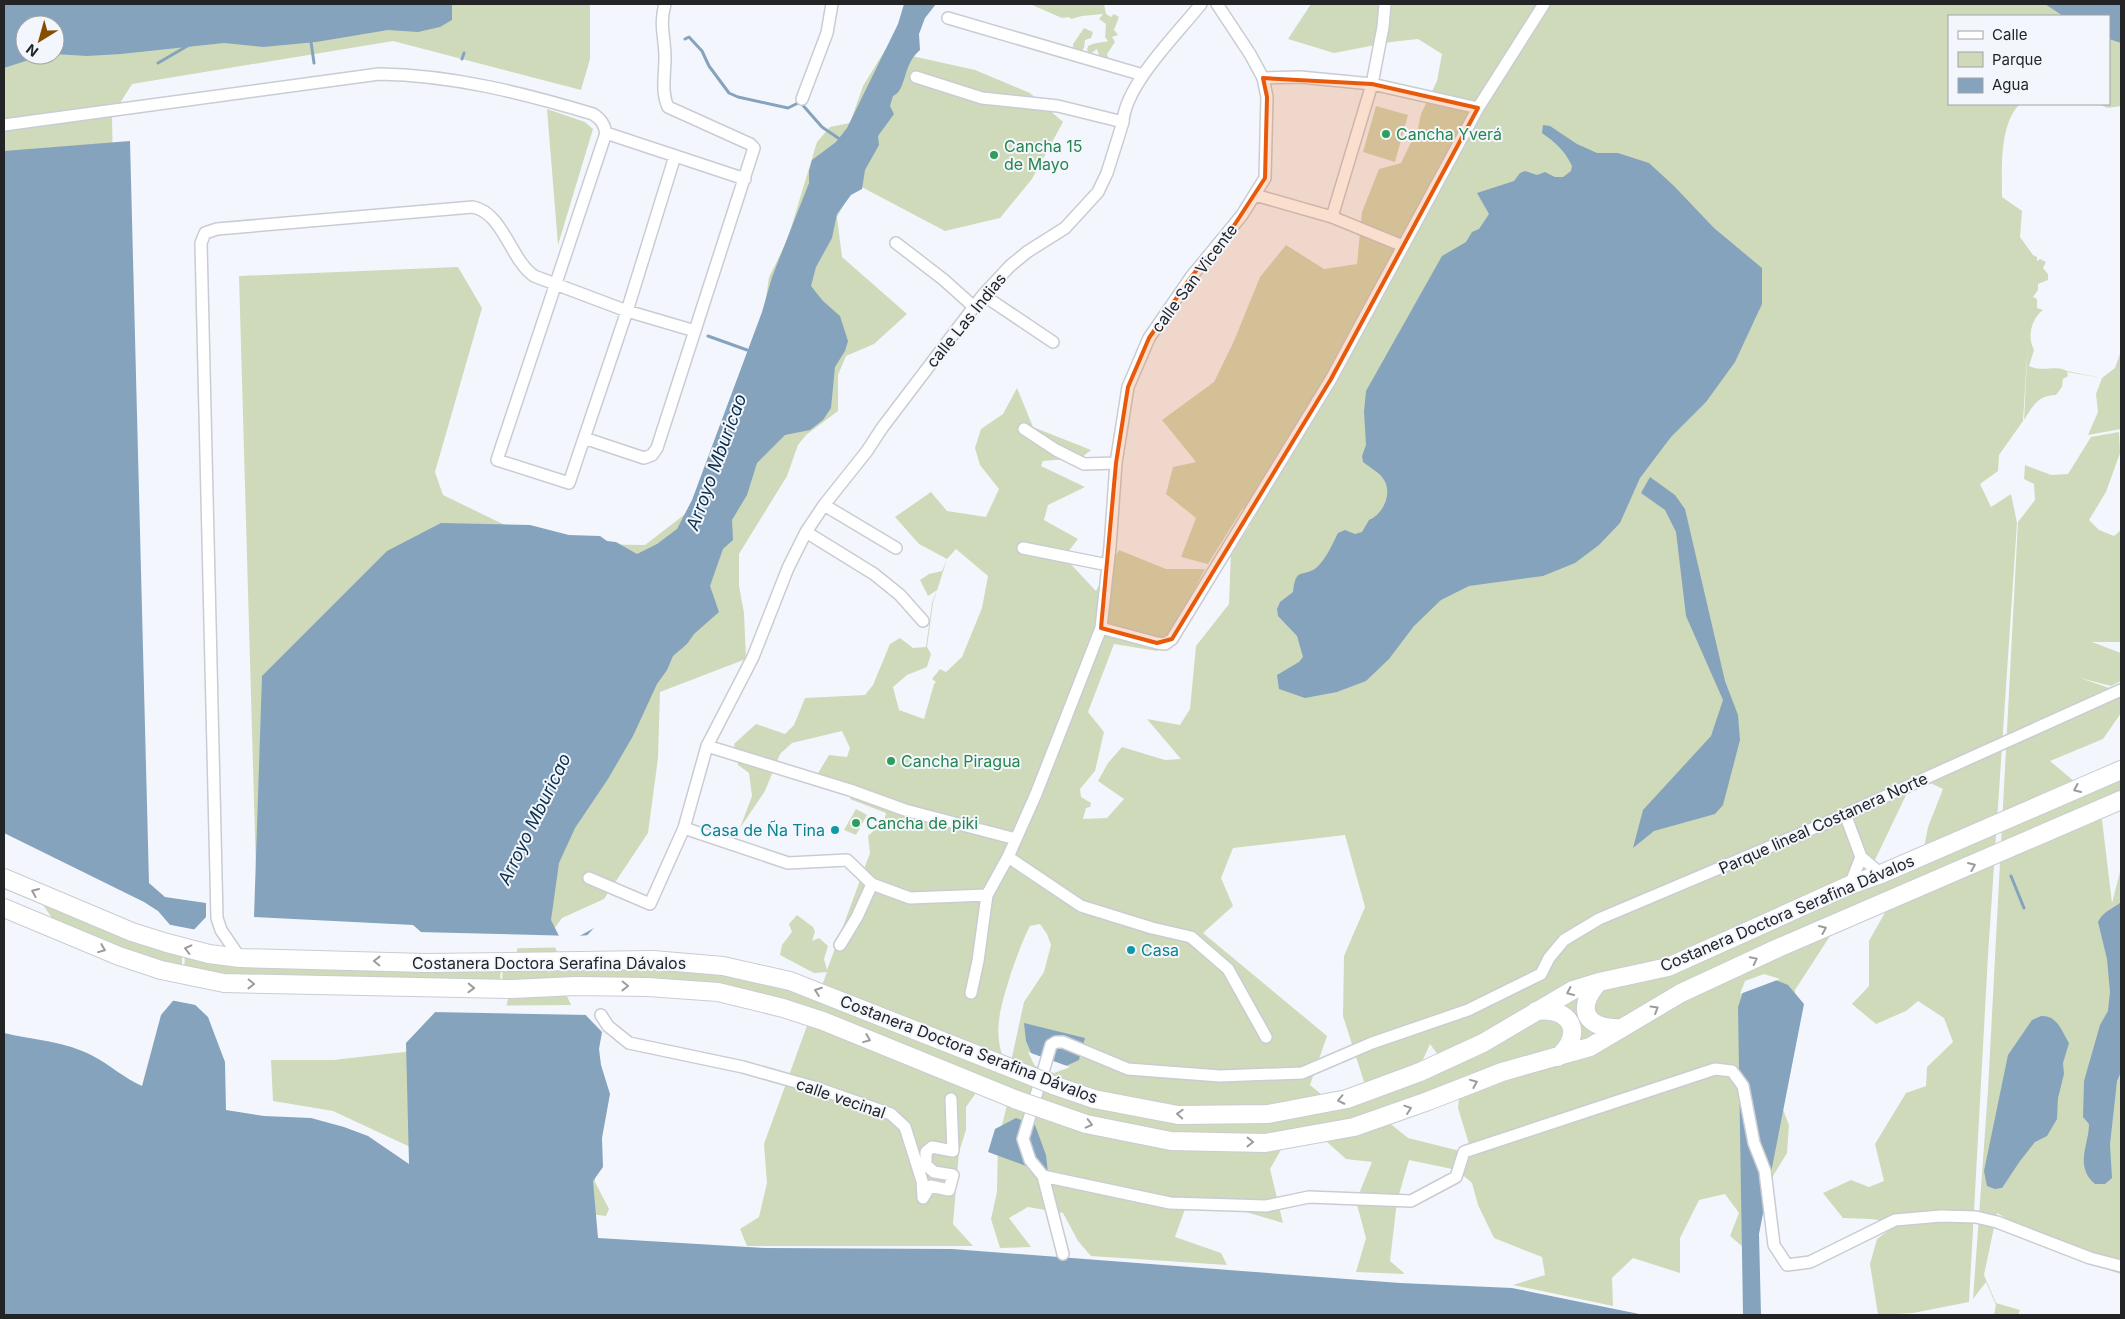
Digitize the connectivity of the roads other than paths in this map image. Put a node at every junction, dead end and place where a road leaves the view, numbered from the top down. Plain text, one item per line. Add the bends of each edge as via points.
1 (665, 4) edge
2 (832, 4) edge
3 (1201, 4) edge
4 (1217, 4) edge
5 (1385, 4) edge
6 (1544, 4) edge
7 (948, 18) dead end
8 (1144, 75) junction
9 (916, 77) dead end
10 (1262, 78) junction
11 (1372, 84) junction
12 (802, 99) dead end
13 (1478, 108) junction
14 (1123, 122) junction
15 (4, 125) edge
16 (606, 133) junction
17 (675, 156) junction
18 (745, 179) junction
19 (1255, 195) junction
20 (1332, 218) junction
21 (896, 243) dead end
22 (1403, 246) junction
23 (556, 285) junction
24 (983, 295) junction
25 (974, 307) junction
26 (627, 311) junction
27 (696, 331) junction
28 (1053, 342) dead end
29 (1024, 428) dead end
30 (584, 438) junction
31 (1116, 463) junction
32 (824, 505) junction
33 (806, 532) junction
34 (896, 548) dead end
35 (1023, 548) dead end
36 (1108, 565) junction
37 (923, 621) dead end
38 (1102, 628) junction
39 (2121, 690) edge
40 (707, 746) junction
41 (2121, 770) edge
42 (2121, 800) edge
43 (1845, 814) junction
44 (684, 828) junction
45 (1016, 839) junction
46 (1008, 857) junction
47 (1861, 857) junction
48 (1882, 874) junction
49 (4, 878) edge
50 (589, 878) dead end
51 (872, 884) junction
52 (1850, 885) junction
53 (987, 895) junction
54 (4, 908) edge
55 (840, 945) dead end
56 (240, 958) junction
57 (1599, 982) junction
58 (971, 993) dead end
59 (1536, 1011) junction
60 (601, 1015) dead end
61 (1622, 1028) junction
62 (1266, 1037) dead end
63 (1558, 1057) junction
64 (951, 1099) dead end
65 (1043, 1176) junction
66 (1063, 1254) dead end
67 (2121, 1266) edge

1 - 18 street via 661,18 665,55 664,98 668,108 750,144 754,148
2 - 12 street via 827,33
3 - 8 street, calle Las Indias
4 - 10 street, calle San Vicente
5 - 11 street
6 - 13 street
7 - 8 street
8 - 14 street, calle Las Indias via 1131,95
9 - 14 street via 982,98 1058,106
10 - 11 street via 1300,77
10 - 19 street, calle San Vicente via 1267,97 1265,178
11 - 13 street
11 - 20 street
13 - 22 street
14 - 24 street, calle Las Indias via 1098,192 1065,228 1022,257
15 - 16 street via 379,74 411,74 525,95 593,114 604,124
16 - 17 street
16 - 23 street
17 - 18 street
17 - 26 street
18 - 27 street
19 - 20 street
19 - 31 street, calle San Vicente via 1242,216 1191,276 1149,338 1128,386
20 - 22 street
21 - 25 street
22 - 38 street via 1330,379 1172,639 1165,644 1157,644
23 - 26 street
23 - 30 street via 497,460 569,483
23 - 56 street via 526,270 491,217 483,209 473,207 217,228 205,233 200,243 217,918 221,930
24 - 25 street, calle Las Indias
24 - 28 street
25 - 32 street, calle Las Indias
26 - 27 street
26 - 30 street
27 - 30 street via 652,455 644,458
29 - 31 street via 1084,464
31 - 36 street, calle San Vicente
32 - 33 street, calle Las Indias
32 - 34 street
33 - 37 street via 874,574 900,595
33 - 40 street, calle Las Indias via 777,591 753,657
35 - 36 street
36 - 38 street, calle San Vicente
38 - 45 street, calle San Vicente
39 - 43 street, Parque lineal Costanera Norte
40 - 44 street, calle Las Indias
40 - 45 street via 905,810
41 -> 48 highway, Costanera Doctora Serafina Dávalos
61 -> 42 highway, Costanera Doctora Serafina Dávalos via 1681,993 1778,948
43 - 47 street
43 - 65 street, Parque lineal Costanera Norte via 1599,919 1564,940 1541,974 1468,1010 1372,1043 1302,1074 1220,1076 1128,1069 1056,1042 1051,1045 1023,1139 1030,1160
44 - 50 street, calle Las Indias via 650,904
44 - 51 street via 788,863 847,860
45 - 46 street, calle San Vicente
46 - 53 street, calle San Vicente
46 - 62 street via 1081,906 1190,937 1228,969
47 - 48 street
47 - 52 street
48 - 52 highway, Costanera Doctora Serafina Dávalos
56 -> 49 highway, Costanera Doctora Serafina Dávalos via 210,954 132,932
51 - 53 street via 910,898
51 - 55 street
52 - 57 highway, Costanera Doctora Serafina Dávalos via 1668,967
53 - 58 street
54 -> 63 highway, Costanera Doctora Serafina Dávalos, bridge via 119,956 161,970 224,984 512,989 648,987 718,992 823,1022 1017,1100 1086,1124 1171,1141 1265,1143 1354,1127 1502,1072
59 -> 56 highway, Costanera Doctora Serafina Dávalos, bridge via 1483,1043 1420,1072 1347,1099 1268,1114 1178,1115 1094,1099 790,981 723,966 653,960 426,963
57 -> 59 highway, Costanera Doctora Serafina Dávalos via 1573,990
57 - 61 highway via 1586,1001 1586,1012 1598,1025 1608,1029
59 - 63 highway via 1555,1010 1568,1020 1572,1030 1570,1041
60 - 64 street, calle vecinal via 608,1026 629,1043 743,1067 891,1114 905,1127 922,1181 923,1198 930,1186 949,1190 953,1175 934,1172 926,1166 926,1152 932,1147 953,1151
61 - 63 highway, Costanera Doctora Serafina Dávalos via 1590,1047
65 - 66 street
65 - 67 street via 1170,1203 1266,1206 1309,1197 1411,1200 1456,1177 1464,1152 1715,1069 1732,1071 1743,1086 1754,1143 1765,1171 1774,1246 1788,1265 1810,1262 1895,1220 1941,1216 1976,1217 1998,1222 2090,1258

